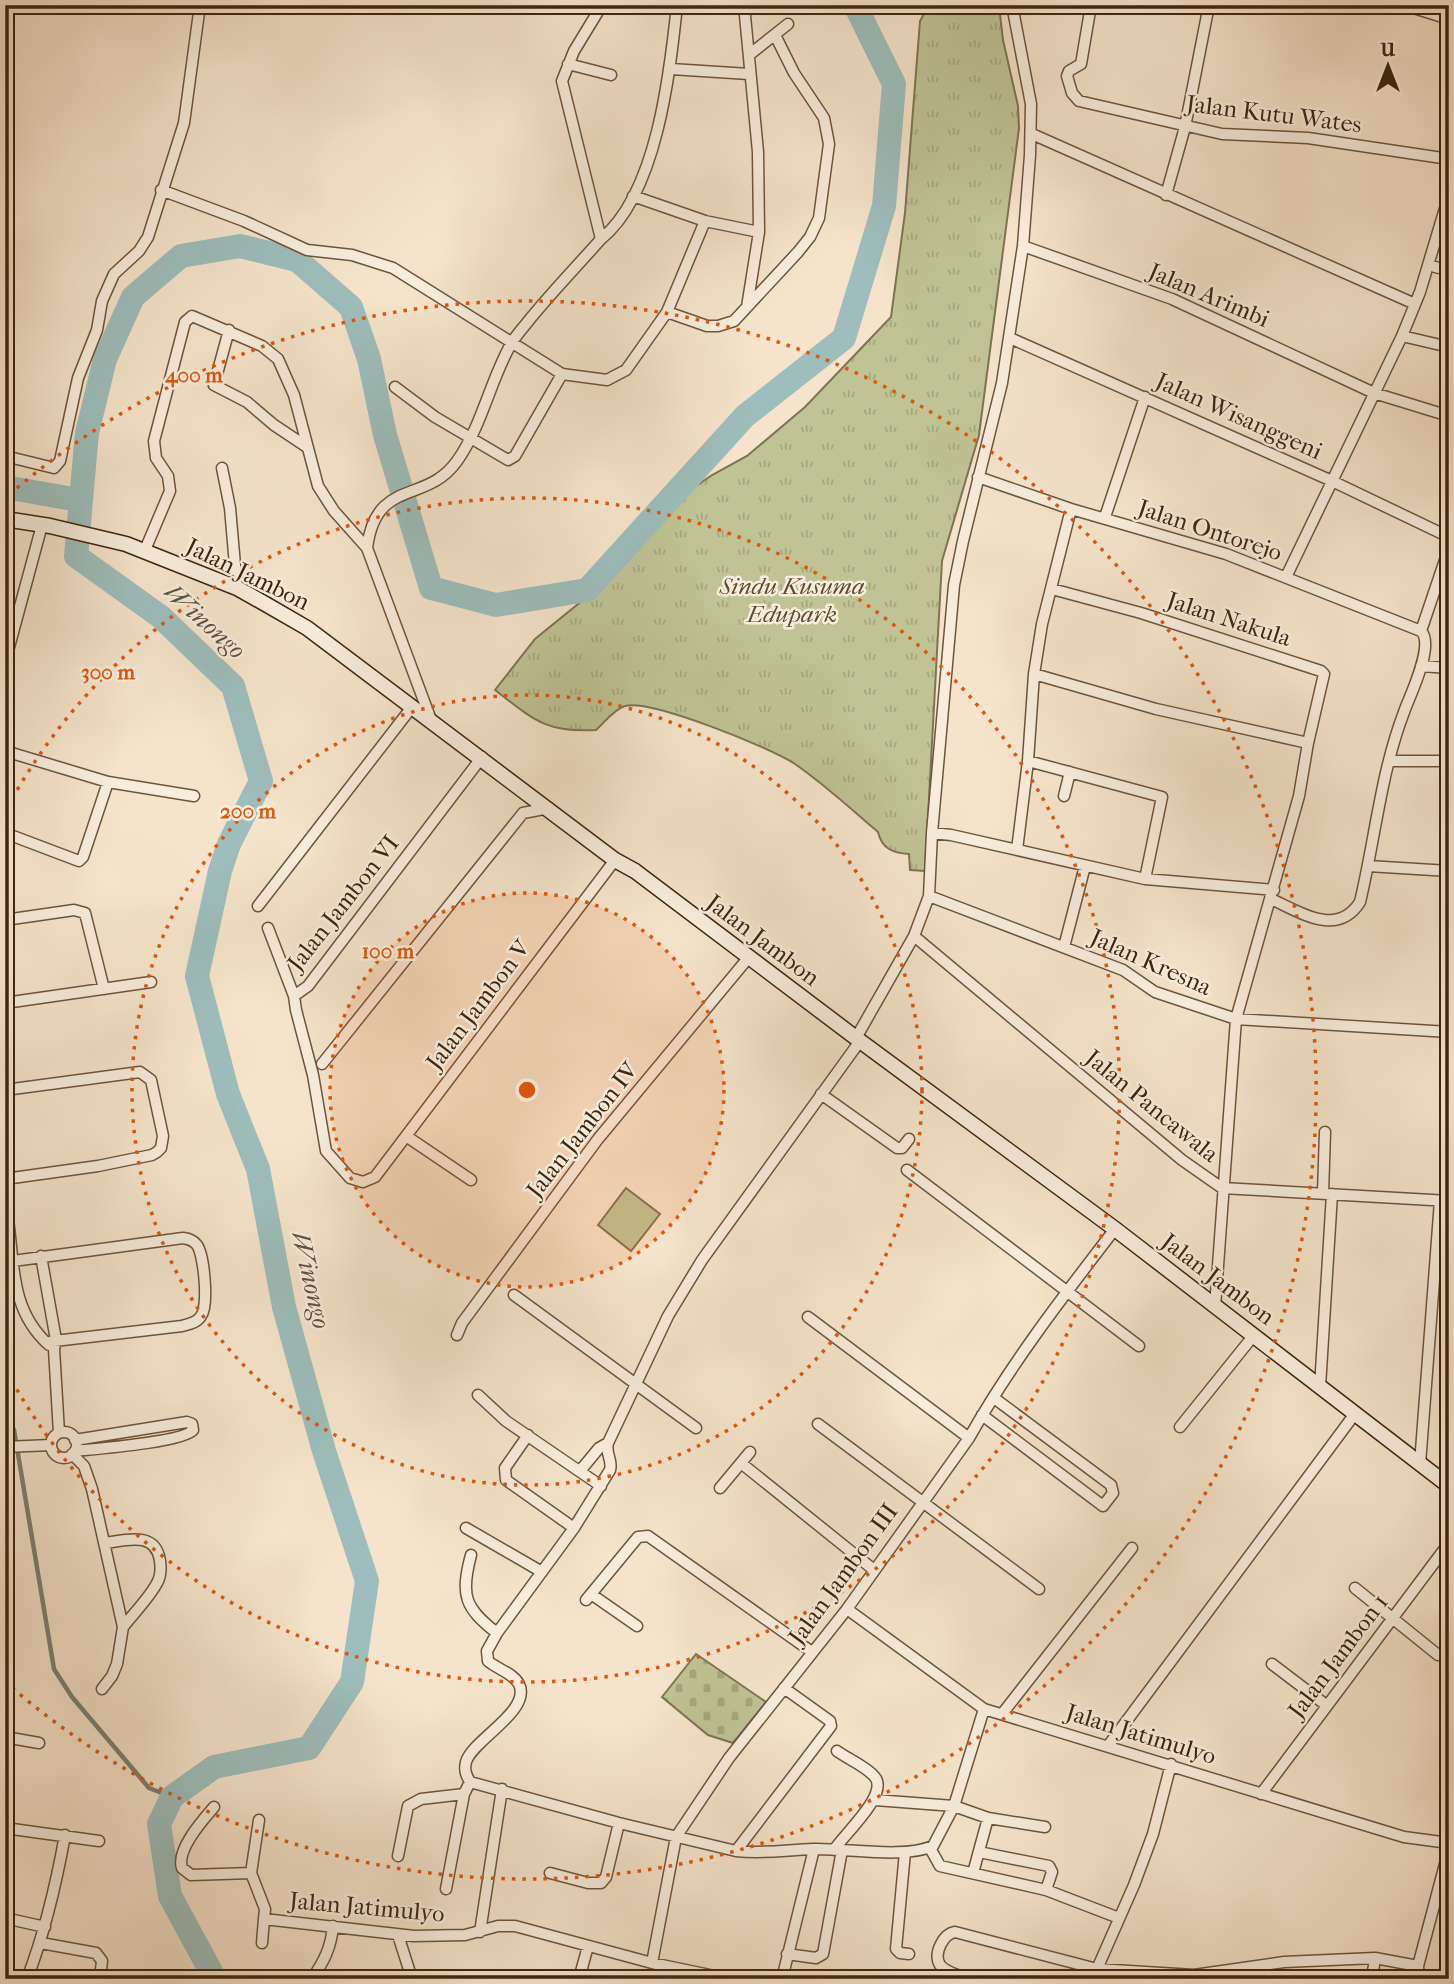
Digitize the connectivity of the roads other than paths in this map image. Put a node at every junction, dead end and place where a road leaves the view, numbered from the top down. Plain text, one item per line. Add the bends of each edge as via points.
1 (200, 5) edge
2 (602, 5) edge
3 (677, 5) edge
4 (744, 5) edge
5 (1012, 5) edge
6 (1091, 5) edge
7 (1209, 5) edge
8 (1404, 5) edge
9 (1449, 19) edge
10 (788, 24) dead end
11 (775, 35) junction
12 (749, 55) junction
13 (568, 64) junction
14 (671, 68) junction
15 (749, 74) junction
16 (611, 75) dead end
17 (1185, 127) junction
18 (1032, 134) junction
19 (1449, 159) edge
20 (162, 190) junction
21 (1166, 195) junction
22 (1449, 195) edge
23 (633, 196) junction
24 (705, 221) junction
25 (759, 232) junction
26 (601, 239) junction
27 (1023, 246) junction
28 (1435, 267) dead end
29 (1449, 270) edge
30 (1415, 304) junction
31 (747, 307) junction
32 (667, 312) junction
33 (229, 330) junction
34 (1402, 336) junction
35 (1010, 338) junction
36 (511, 343) junction
37 (1449, 347) edge
38 (562, 374) junction
39 (395, 387) dead end
40 (1374, 393) junction
41 (1145, 397) junction
42 (1449, 416) edge
43 (470, 438) junction
44 (307, 447) junction
45 (5, 457) edge
46 (222, 468) dead end
47 (978, 477) junction
48 (1332, 481) junction
49 (1071, 509) junction
50 (1105, 517) junction
51 (5, 519) edge
52 (46, 525) junction
53 (1449, 537) edge
54 (367, 548) junction
55 (1449, 548) edge
56 (145, 550) junction
57 (1286, 577) junction
58 (237, 588) junction
59 (1052, 589) junction
60 (9, 631) edge
61 (1423, 633) junction
62 (5, 662) edge
63 (1421, 666) junction
64 (1449, 668) edge
65 (1034, 674) junction
66 (412, 707) junction
67 (431, 720) junction
68 (1308, 743) junction
69 (5, 751) edge
70 (482, 757) junction
71 (1028, 761) junction
72 (1390, 761) junction
73 (1449, 761) edge
74 (1070, 772) junction
75 (108, 782) junction
76 (194, 796) dead end
77 (1064, 796) dead end
78 (549, 808) junction
79 (5, 833) edge
80 (932, 833) junction
81 (1017, 850) junction
82 (615, 860) junction
83 (1085, 866) junction
84 (1368, 866) junction
85 (1449, 871) edge
86 (1144, 879) junction
87 (1273, 894) junction
88 (929, 896) junction
89 (258, 906) dead end
90 (5, 920) edge
91 (268, 928) dead end
92 (914, 936) junction
93 (1064, 947) junction
94 (749, 957) junction
95 (151, 982) dead end
96 (104, 989) junction
97 (294, 996) junction
98 (5, 1003) edge
99 (1236, 1019) junction
100 (1449, 1032) edge
101 (858, 1040) junction
102 (322, 1064) dead end
103 (5, 1090) edge
104 (821, 1094) junction
105 (1325, 1132) dead end
106 (405, 1136) junction
107 (909, 1139) dead end
108 (907, 1170) dead end
109 (375, 1177) joint
110 (5, 1179) edge
111 (471, 1180) dead end
112 (1222, 1188) junction
113 (1327, 1194) junction
114 (5, 1201) edge
115 (1445, 1201) edge
116 (1115, 1229) junction
117 (41, 1256) junction
118 (13, 1261) junction
119 (1067, 1291) junction
120 (514, 1295) dead end
121 (1215, 1307) junction
122 (808, 1317) dead end
123 (457, 1335) dead end
124 (1254, 1335) junction
125 (52, 1343) junction
126 (1139, 1346) dead end
127 (635, 1383) junction
128 (1320, 1387) junction
129 (478, 1395) dead end
130 (994, 1398) junction
131 (982, 1415) junction
132 (1354, 1415) junction
133 (171, 1424) junction
134 (818, 1424) dead end
135 (1180, 1427) dead end
136 (696, 1428) dead end
137 (58, 1433) junction
138 (528, 1435) junction
139 (173, 1438) junction
140 (969, 1438) junction
141 (608, 1443) junction
142 (51, 1445) junction
143 (5, 1447) edge
144 (74, 1448) junction
145 (750, 1452) dead end
146 (741, 1463) junction
147 (1420, 1464) junction
148 (580, 1471) junction
149 (601, 1486) junction
150 (1449, 1486) edge
151 (720, 1488) dead end
152 (921, 1503) junction
153 (466, 1528) dead end
154 (574, 1528) junction
155 (105, 1543) junction
156 (1449, 1543) edge
157 (1132, 1548) dead end
158 (471, 1555) dead end
159 (874, 1570) junction
160 (542, 1572) junction
161 (1355, 1588) dead end
162 (1038, 1589) dead end
163 (846, 1609) junction
164 (1392, 1618) junction
165 (637, 1626) dead end
166 (123, 1628) junction
167 (497, 1633) junction
168 (812, 1652) junction
169 (1438, 1655) dead end
170 (1272, 1664) dead end
171 (784, 1688) junction
172 (102, 1689) dead end
173 (1326, 1705) junction
174 (984, 1709) junction
175 (1002, 1714) junction
176 (5, 1737) edge
177 (39, 1743) dead end
178 (1108, 1746) junction
179 (837, 1751) dead end
180 (1171, 1764) junction
181 (470, 1782) junction
182 (502, 1789) junction
183 (464, 1794) junction
184 (1261, 1794) junction
185 (875, 1800) junction
186 (954, 1806) junction
187 (214, 1807) dead end
188 (988, 1818) junction
189 (259, 1819) dead end
190 (620, 1824) junction
191 (1045, 1827) dead end
192 (5, 1828) edge
193 (65, 1835) junction
194 (676, 1837) junction
195 (99, 1841) dead end
196 (1449, 1843) edge
197 (930, 1848) junction
198 (814, 1849) junction
199 (1449, 1849) edge
200 (838, 1850) junction
201 (736, 1851) junction
202 (905, 1852) junction
203 (979, 1852) junction
204 (398, 1856) dead end
205 (251, 1873) junction
206 (973, 1873) junction
207 (550, 1874) dead end
208 (446, 1889) dead end
209 (1046, 1890) junction
210 (5, 1918) edge
211 (1119, 1918) junction
212 (264, 1919) junction
213 (333, 1926) junction
214 (45, 1927) junction
215 (480, 1932) junction
216 (398, 1935) junction
217 (41, 1943) junction
218 (262, 1943) dead end
219 (588, 1946) junction
220 (787, 1954) junction
221 (909, 1954) dead end
222 (1375, 1958) junction
223 (652, 1963) junction
224 (1418, 1966) junction
225 (1097, 1969) junction
226 (1121, 1974) edge
227 (27, 1979) edge
228 (100, 1979) edge
229 (312, 1979) edge
230 (411, 1979) edge
231 (579, 1979) edge
232 (729, 1979) edge
233 (782, 1979) edge
234 (966, 1979) edge
235 (1372, 1979) edge
236 (1419, 1979) edge

1 - 20 street via 184,123
2 - 13 street
3 - 14 street
4 - 12 street
5 - 18 street via 1030,95
6 - 17 street, Jalan Kutu Wates via 1081,64 1067,74 1075,97
7 - 17 street
8 - 9 street
10 - 11 street
11 - 12 street
11 - 31 street via 824,118 828,154 821,210 810,237
12 - 15 street
13 - 16 street
13 - 26 street via 562,81 564,95
14 - 15 street
14 - 23 street via 650,158
15 - 25 street via 758,152
17 - 19 street, Jalan Kutu Wates via 1241,136 1341,142
17 - 21 street
18 - 21 street
18 - 27 street
20 - 36 street via 307,250 352,255 393,268
20 - 45 street via 148,237 114,274 102,301 58,466
21 - 30 street
22 - 30 street
23 - 24 street
23 - 26 street via 617,224
24 - 25 street
24 - 32 street
25 - 31 street
26 - 36 street
27 - 35 street
27 - 40 street, Jalan Arimbi via 1172,299
28 - 29 street
30 - 34 street
31 - 32 street via 734,321 718,327
32 - 38 street via 619,375 601,380
33 - 44 street via 278,359 294,395
33 - 44 street via 214,385 247,402
33 - 56 street via 196,317 185,322 154,441 170,491
34 - 37 street
34 - 40 street
35 - 41 street, Jalan Wisanggeni
35 - 47 street
36 - 38 street
36 - 43 street
38 - 43 street via 512,460
39 - 43 street
40 - 42 street, Jalan Arimbi
40 - 48 street
41 - 48 street, Jalan Wisanggeni
41 - 50 street
43 - 54 street via 448,470 378,510
44 - 54 street via 325,500
46 - 58 street
47 - 49 street, Jalan Ontorejo
47 - 80 street via 954,585
48 - 53 street, Jalan Wisanggeni
48 - 57 street
49 - 50 street, Jalan Ontorejo
49 - 59 street
50 - 57 street, Jalan Ontorejo
51 - 52 main road, Jalan Jambon
52 - 56 main road, Jalan Jambon
52 - 60 street
54 - 67 street
55 - 61 street
56 - 58 main road, Jalan Jambon
57 - 61 street, Jalan Ontorejo
58 - 66 main road, Jalan Jambon via 307,628
59 - 65 street
59 - 68 street, Jalan Nakula via 1321,671 1324,677
60 - 62 street
61 - 63 street via 1427,641
63 - 64 street
63 - 72 street
65 - 68 street via 1156,709
65 - 71 street
66 - 67 main road, Jalan Jambon
66 - 89 street
67 - 70 main road, Jalan Jambon
68 - 87 street
69 - 75 street
70 - 78 main road, Jalan Jambon
70 - 97 street, Jalan Jambon VI via 308,986
71 - 74 street
71 - 81 street
72 - 73 street
72 - 84 street
74 - 77 street
74 - 86 street via 1162,797
75 - 76 street
75 - 79 street via 79,861
78 - 82 main road, Jalan Jambon
78 - 102 street via 523,813
80 - 81 street
80 - 88 street
81 - 83 street
82 - 94 main road, Jalan Jambon
82 - 106 street, Jalan Jambon V
83 - 86 street
83 - 93 street
84 - 85 street
84 - 87 street via 1360,902 1344,918 1318,920
86 - 87 street
87 - 99 street
88 - 92 street
88 - 93 street, Jalan Kresna
90 - 96 street via 74,910 85,913
91 - 97 street
92 - 101 street
92 - 112 street, Jalan Pancawala via 1182,1160
93 - 99 street, Jalan Kresna via 1124,970 1154,992
94 - 101 main road, Jalan Jambon
94 - 123 street, Jalan Jambon IV via 598,1139
95 - 96 street
96 - 98 street
97 - 109 street, Jalan Jambon VI via 326,1152 350,1178 363,1182
99 - 100 street, Jalan Kresna
99 - 112 street
101 - 104 street
101 - 116 main road, Jalan Jambon
103 - 110 street via 144,1073 151,1080 163,1136 161,1148 152,1155
104 - 107 street via 897,1148
104 - 127 street via 702,1260
105 - 113 street
106 - 109 street, Jalan Jambon V
106 - 111 street
108 - 119 street
112 - 113 street, Jalan Pancawala
112 - 121 street
113 - 115 street, Jalan Pancawala
113 - 128 street
114 - 118 street
115 - 147 street
116 - 119 street, Jalan Jambon III
116 - 121 main road, Jalan Jambon
117 - 118 street
117 - 125 street
117 - 125 street via 183,1238 194,1242 200,1251 205,1310 198,1320
118 - 125 street via 24,1315
119 - 126 street
119 - 130 street, Jalan Jambon III
120 - 127 street
121 - 124 main road, Jalan Jambon
122 - 140 street
124 - 128 main road, Jalan Jambon
124 - 135 street
125 - 137 street
127 - 136 street
127 - 141 street
128 - 132 main road, Jalan Jambon
129 - 138 street
130 - 131 street, Jalan Jambon III
130 - 131 street via 1111,1485 1113,1493 1102,1506
131 - 140 street, Jalan Jambon III
132 - 147 main road, Jalan Jambon
132 - 178 street
133 - 139 street
133 - 139 street via 187,1422 193,1427 190,1434
133 - 144 street
134 - 152 street
137 - 142 street
137 - 144 street via 68,1433
138 - 148 street
138 - 154 street via 505,1468 506,1480
139 - 144 street
140 - 152 street, Jalan Jambon III
141 - 148 street
141 - 149 street via 612,1464
142 - 143 street
142 - 144 street via 63,1457
144 - 155 street via 84,1466
145 - 146 street
146 - 151 street
146 - 159 street
147 - 150 main road, Jalan Jambon
148 - 149 street
149 - 154 street
152 - 159 street, Jalan Jambon III
152 - 162 street
153 - 160 street
154 - 160 street
155 - 166 street
155 - 166 street via 141,1539 155,1546 159,1554 157,1583
156 - 164 street, Jalan Jambon 1
157 - 175 street
158 - 167 street via 467,1603 477,1618
159 - 163 street, Jalan Jambon III
160 - 167 street
161 - 164 street
163 - 168 street, Jalan Jambon III
163 - 174 street, Jalan Jatimulyo
164 - 169 street
164 - 173 street, Jalan Jambon 1
165 - 168 street via 589,1597 638,1537 648,1536
166 - 172 street via 117,1664
167 - 181 street via 487,1651 488,1661 514,1678 520,1698 466,1759
168 - 171 street, Jalan Jambon III
170 - 173 street
171 - 194 street, Jalan Jambon III
171 - 201 street via 831,1726
173 - 184 street, Jalan Jambon 1
174 - 175 street, Jalan Jatimulyo
174 - 186 street
175 - 178 street, Jalan Jatimulyo
176 - 177 street
178 - 180 street, Jalan Jatimulyo
179 - 185 street via 874,1776 878,1786
180 - 184 street, Jalan Jatimulyo
180 - 211 street via 1153,1833
181 - 182 street
181 - 183 street
182 - 190 street
182 - 215 street
183 - 204 street via 408,1806
183 - 208 street
184 - 196 street, Jalan Jatimulyo via 1404,1837
185 - 186 street
185 - 200 street
186 - 188 street
186 - 197 street
187 - 205 street via 181,1857 182,1868 191,1875
188 - 191 street
188 - 203 street
189 - 205 street, Jalan Jatimulyo
190 - 194 street
190 - 207 street via 601,1883
192 - 193 street
193 - 195 street
193 - 214 street
194 - 201 street
194 - 223 street, Jalan Jambon III
197 - 202 street
197 - 206 street via 940,1866
198 - 200 street
198 - 201 street via 763,1854
198 - 220 street
199 - 224 street
200 - 202 street
200 - 220 street via 823,1954 816,1958
202 - 221 street via 895,1950
203 - 206 street
203 - 209 street via 1049,1866 1052,1872
205 - 212 street, Jalan Jatimulyo via 265,1909
206 - 209 street
209 - 211 street
210 - 214 street
211 - 225 street
212 - 213 street, Jalan Jatimulyo
212 - 218 street
213 - 216 street, Jalan Jatimulyo
213 - 229 street via 327,1957
214 - 217 street
215 - 216 street, Jalan Jatimulyo
215 - 219 street, Jalan Jatimulyo via 506,1925
216 - 230 street
217 - 227 street
217 - 228 street via 96,1953 102,1961
219 - 223 street, Jalan Jatimulyo
219 - 231 street
220 - 233 street
222 - 224 street
222 - 226 street via 1284,1962 1194,1975
222 - 235 street
223 - 232 street, Jalan Jatimulyo
224 - 236 street
225 - 226 street
225 - 234 street via 950,1933 943,1939 939,1964

